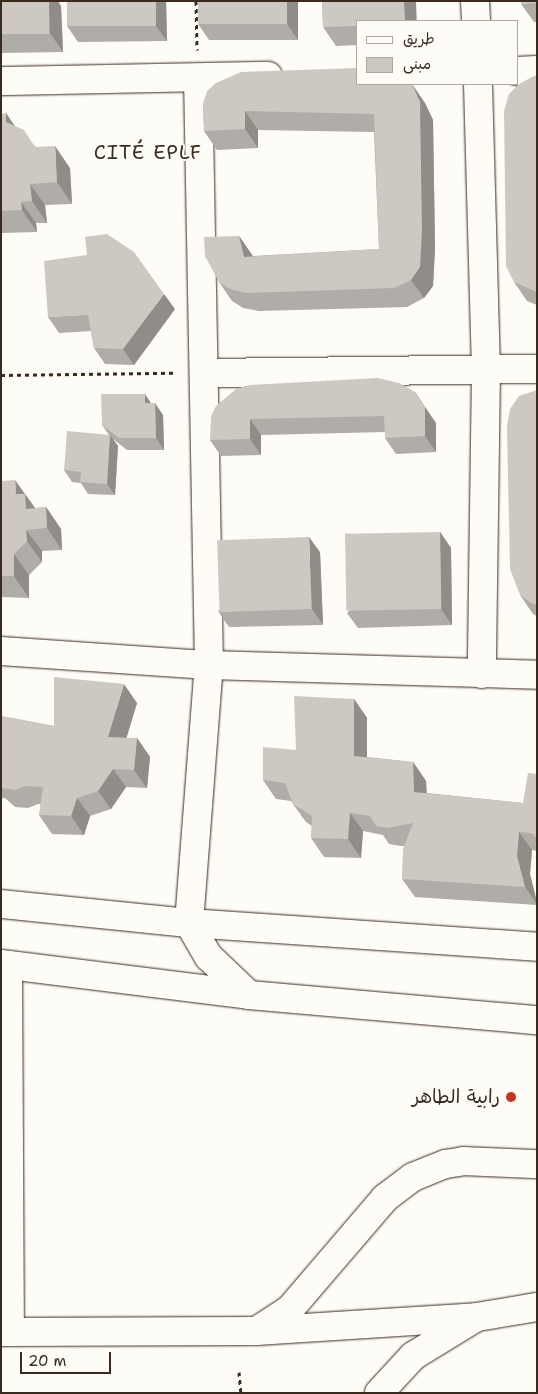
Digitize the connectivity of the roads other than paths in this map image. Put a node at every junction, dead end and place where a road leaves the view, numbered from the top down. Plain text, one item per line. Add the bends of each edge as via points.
1 (475, 1) edge
2 (476, 20) edge
3 (537, 70) edge
4 (518, 71) edge
5 (297, 76) edge
6 (198, 78) junction
7 (1, 81) edge
8 (478, 85) edge
9 (537, 369) edge
10 (486, 370) junction
11 (205, 373) junction
12 (1, 651) edge
13 (209, 665) junction
14 (482, 674) junction
15 (537, 675) edge
16 (1, 904) edge
17 (189, 923) junction
18 (537, 947) edge
19 (5, 964) edge
20 (249, 995) junction
21 (537, 1020) edge
22 (537, 1164) edge
23 (537, 1307) edge
24 (478, 1317) junction
25 (256, 1331) junction
26 (6, 1332) edge
27 (379, 1393) edge

1 - 2 street
3 - 4 street
5 - 6 street
6 - 7 street
6 - 11 street
8 - 10 street
9 - 10 street
10 - 11 street
10 - 14 street
11 - 13 street
12 - 13 street
13 - 14 street
13 - 17 street
14 - 15 street
16 - 17 street
17 - 18 street
17 - 20 street via 209,956
19 - 20 street
19 - 26 street
20 - 21 street
22 - 25 street via 464,1162 446,1164 413,1176 385,1198 290,1309
23 - 24 street
24 - 25 street
24 - 27 street via 413,1356
25 - 26 street

